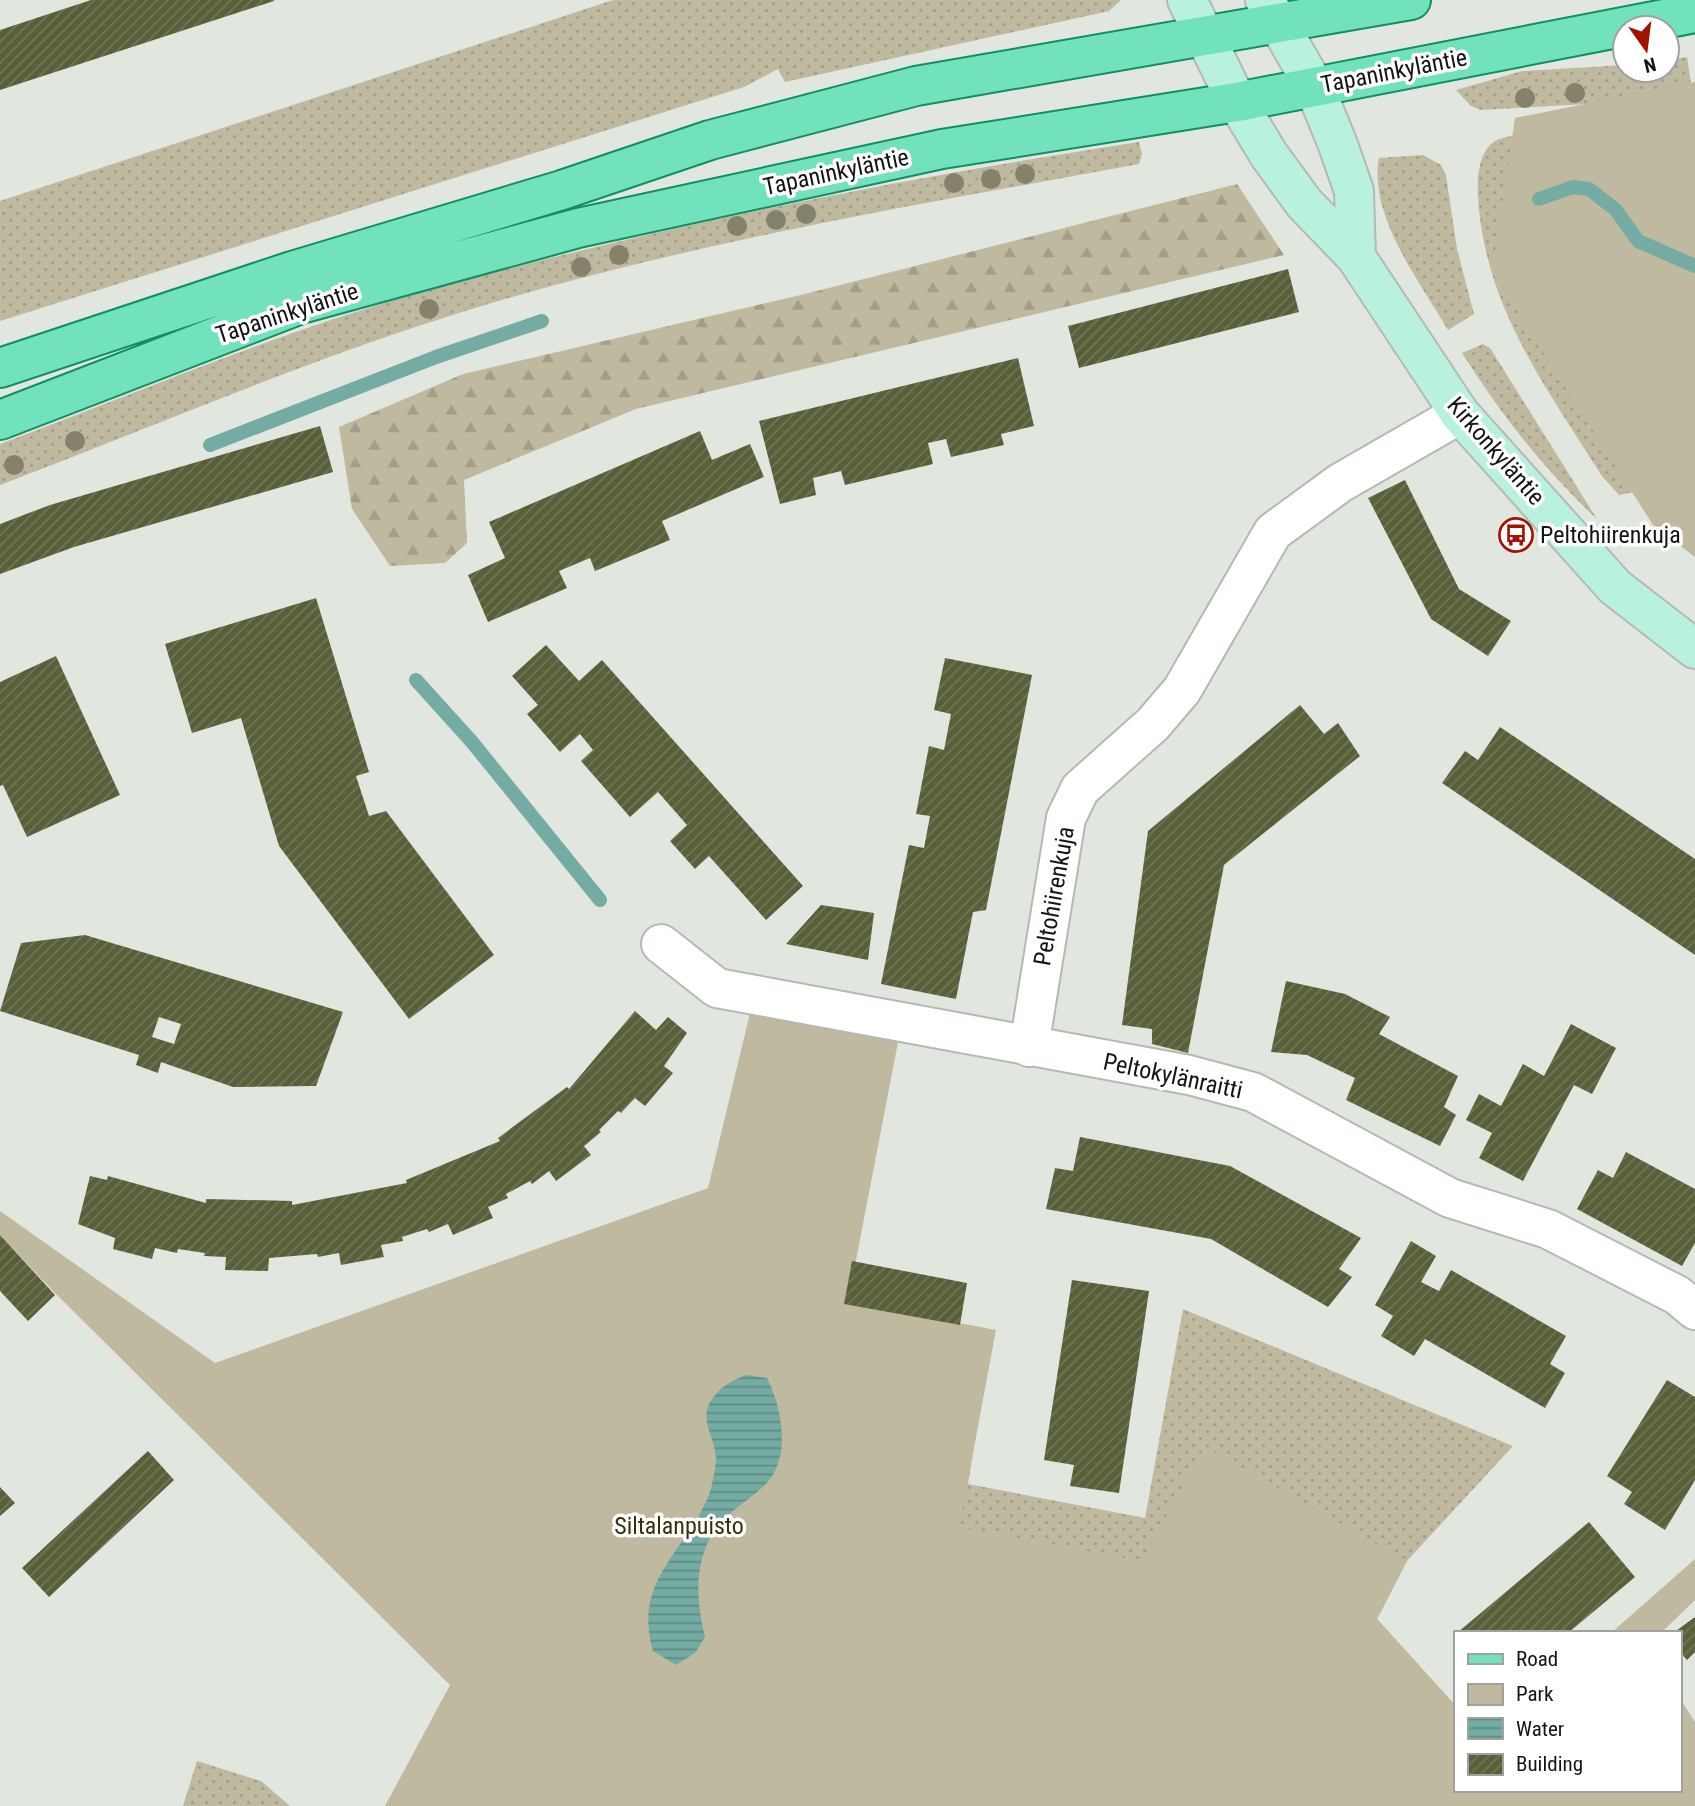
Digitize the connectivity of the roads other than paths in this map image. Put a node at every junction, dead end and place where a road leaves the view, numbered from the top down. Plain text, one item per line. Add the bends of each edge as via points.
1 (1187, 0) edge
2 (1410, 0) edge
3 (1272, 11) edge
4 (1695, 13) edge
5 (1204, 36) junction
6 (1314, 86) junction
7 (1237, 102) junction
8 (1356, 257) junction
9 (0, 368) edge
10 (1460, 414) junction
11 (0, 420) edge
12 (1695, 649) edge
13 (661, 944) dead end
14 (1029, 1047) junction
15 (1695, 1311) edge

1 - 5 street, Kirkonkyläntie
2 - 3 main road, Tapaninkyläntie
3 - 5 main road, Tapaninkyläntie
3 - 6 street
4 - 6 main road, Tapaninkyläntie
5 - 7 street, Kirkonkyläntie
5 - 9 main road, Tapaninkyläntie via 916,86 710,140
6 - 7 main road, Tapaninkyläntie
6 - 8 street via 1354,191
7 - 8 street, Kirkonkyläntie via 1304,203
7 - 11 main road, Tapaninkyläntie via 942,149 578,228 301,304
8 - 10 street, Kirkonkyläntie
10 - 12 street, Kirkonkyläntie via 1615,587
10 - 14 street, Peltohiirenkuja via 1340,483 1273,532 1182,690 1153,724 1080,789 1066,818
13 - 14 street, Peltokylänraitti via 717,988
14 - 15 street, Peltokylänraitti via 1189,1075 1253,1092 1450,1198 1548,1229 1676,1295

